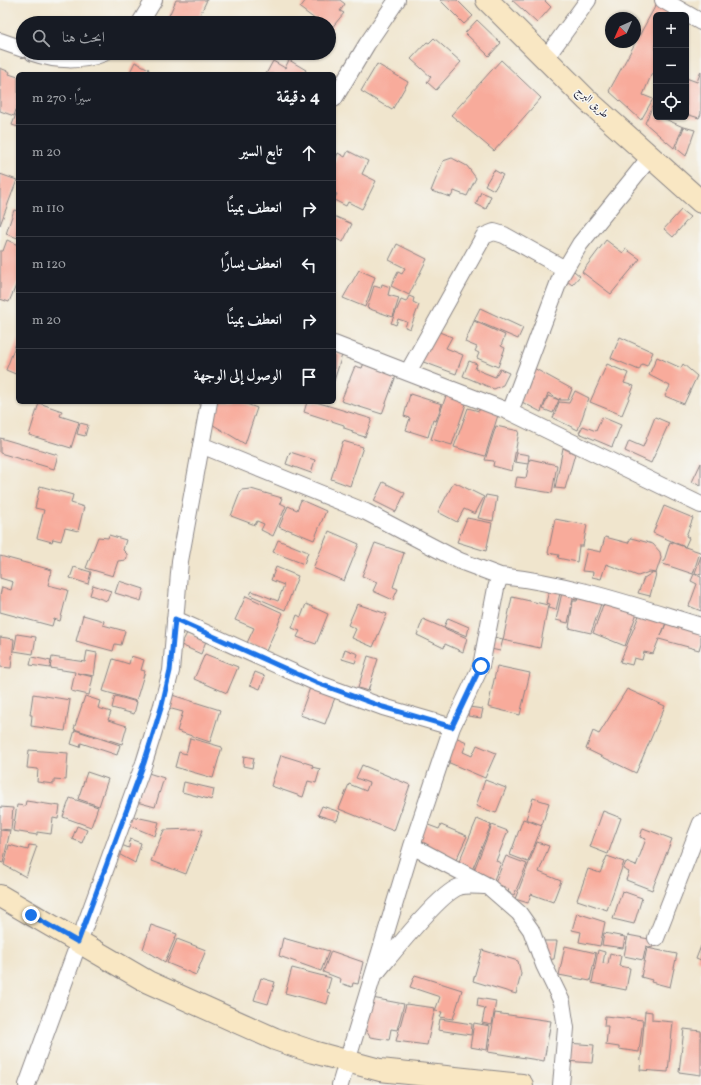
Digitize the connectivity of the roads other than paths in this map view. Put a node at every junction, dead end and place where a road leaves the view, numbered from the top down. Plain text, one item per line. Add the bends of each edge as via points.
1 (154, 0) edge
2 (397, 0) edge
3 (487, 0) edge
4 (588, 0) edge
5 (663, 0) edge
6 (144, 16) edge
7 (701, 22) edge
8 (0, 41) edge
9 (16, 47) edge
10 (545, 59) junction
11 (336, 96) edge
12 (651, 156) junction
13 (701, 202) edge
14 (565, 269) junction
15 (336, 345) edge
16 (408, 372) junction
17 (209, 404) edge
18 (510, 412) junction
19 (201, 445) junction
20 (701, 505) edge
21 (500, 576) junction
22 (175, 619) junction
23 (701, 626) edge
24 (452, 727) junction
25 (701, 823) edge
26 (412, 846) junction
27 (488, 886) junction
28 (0, 896) edge
29 (656, 938) dead end
30 (78, 942) junction
31 (372, 976) junction
32 (347, 1061) junction
33 (465, 1082) edge
34 (27, 1085) edge
35 (340, 1085) edge
36 (522, 1085) edge
37 (561, 1085) edge

1 - 6 street
2 - 11 street
3 - 10 main road, طريق البرج
4 - 10 street
5 - 7 street
8 - 9 street
10 - 12 main road, طريق البرج
12 - 13 main road, طريق البرج
12 - 14 street via 580,244
14 - 16 street via 504,235 494,232 484,236
14 - 18 street
15 - 16 street
16 - 18 street
17 - 19 street
18 - 20 street
19 - 21 street via 366,512 460,561
19 - 22 street via 180,561
21 - 23 street via 528,579 593,594
21 - 24 street via 481,666
22 - 24 street via 317,683 383,707
22 - 30 street via 170,671 162,705 144,763
24 - 26 street
25 - 29 street
26 - 27 street
26 - 31 street
27 - 31 street via 459,886 447,894
27 - 37 street via 519,914 531,930 562,1002 566,1028
28 - 30 main road
30 - 32 main road via 155,985 244,1026 313,1052
30 - 34 street
31 - 32 street
32 - 33 main road via 380,1070
32 - 35 street
33 - 36 main road

